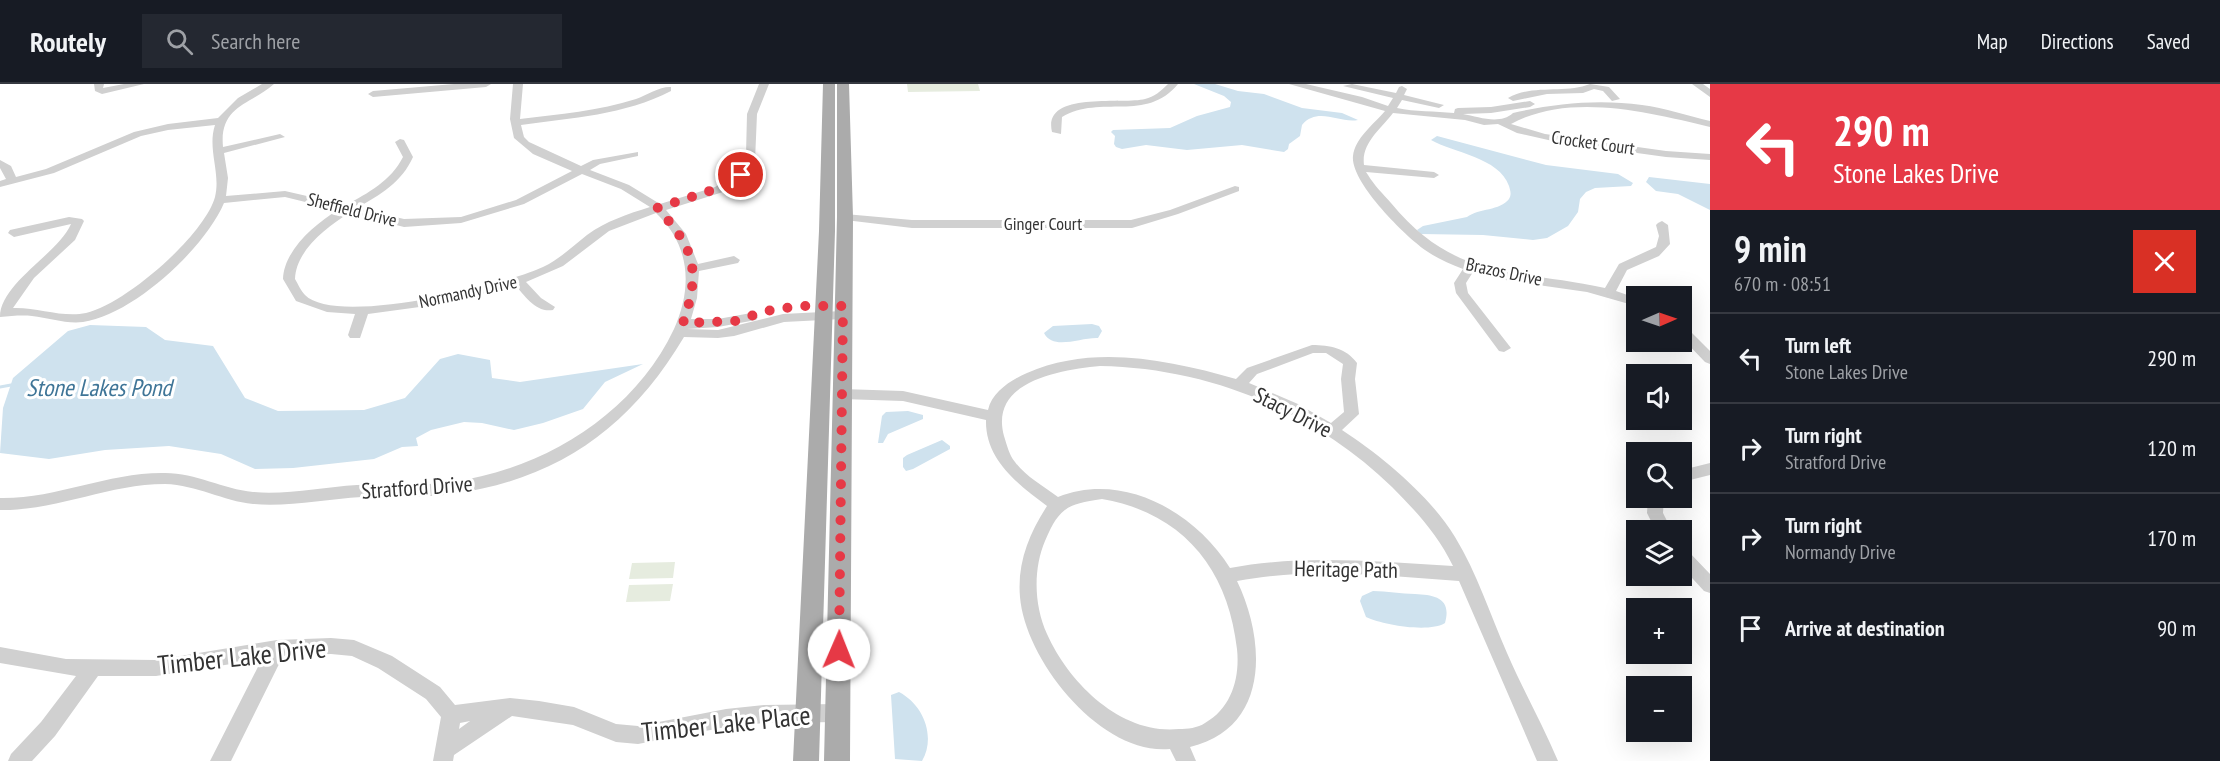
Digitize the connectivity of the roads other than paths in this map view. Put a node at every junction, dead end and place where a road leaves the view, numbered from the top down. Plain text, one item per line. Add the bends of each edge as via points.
1 (99, 84) edge
2 (139, 84) edge
3 (269, 84) edge
4 (486, 84) edge
5 (518, 84) edge
6 (764, 84) edge
7 (829, 84) edge
8 (843, 84) edge
9 (1173, 84) edge
10 (1294, 84) edge
11 (1317, 84) edge
12 (1339, 84) edge
13 (1363, 84) edge
14 (1697, 84) edge
15 (668, 89) dead end
16 (373, 94) dead end
17 (1710, 94) edge
18 (1397, 99) junction
19 (1615, 99) junction
20 (1482, 110) junction
21 (1710, 118) edge
22 (221, 121) junction
23 (1500, 122) junction
24 (516, 123) junction
25 (1057, 132) dead end
26 (280, 137) dead end
27 (400, 142) dead end
28 (218, 151) junction
29 (634, 154) dead end
30 (1710, 156) edge
31 (0, 163) edge
32 (1359, 168) junction
33 (582, 169) junction
34 (1434, 175) dead end
35 (12, 181) junction
36 (0, 184) edge
37 (1235, 189) dead end
38 (220, 200) junction
39 (657, 208) junction
40 (347, 209) junction
41 (845, 217) junction
42 (1662, 225) dead end
43 (14, 233) dead end
44 (734, 260) dead end
45 (1470, 267) junction
46 (693, 269) junction
47 (519, 282) junction
48 (1609, 292) junction
49 (1626, 298) edge
50 (548, 307) dead end
51 (833, 310) junction
52 (362, 311) junction
53 (1, 313) edge
54 (681, 328) junction
55 (355, 335) dead end
56 (1692, 341) edge
57 (1504, 348) dead end
58 (1710, 359) edge
59 (1239, 385) junction
60 (842, 394) junction
61 (992, 416) junction
62 (1332, 431) junction
63 (1710, 469) edge
64 (1692, 474) edge
65 (0, 504) edge
66 (1057, 505) junction
67 (1692, 567) edge
68 (1466, 574) junction
69 (1226, 576) junction
70 (1710, 586) edge
71 (278, 648) junction
72 (0, 655) edge
73 (92, 669) junction
74 (510, 707) junction
75 (808, 713) junction
76 (838, 713) junction
77 (451, 715) junction
78 (1177, 741) junction
79 (445, 755) edge
80 (18, 761) edge
81 (220, 761) edge
82 (806, 761) edge
83 (837, 761) edge
84 (1186, 761) edge
85 (1548, 761) edge

1 - 2 street via 102,91
3 - 22 street via 243,99
4 - 16 street
5 - 24 street
6 - 39 street, Normandy Drive via 751,117 750,163 741,175 722,187
7 - 51 main road
8 - 41 main road
9 - 25 street via 1165,93 1147,101 1071,107 1058,115
10 - 18 street via 1359,99
11 - 18 street
12 - 18 street
13 - 18 street
14 - 17 street
15 - 24 street via 655,96 596,110
18 - 19 street via 1494,102 1593,87 1606,90
18 - 20 street via 1447,111
18 - 23 street via 1407,113
18 - 32 street via 1361,147
19 - 20 street via 1559,98
19 - 21 street via 1662,105
20 - 23 street, Crocket Court
21 - 23 street via 1585,104
22 - 28 street via 216,138
22 - 35 street via 138,134 50,171
23 - 30 street, Crocket Court via 1543,136
24 - 33 street, Stratford Drive via 522,141 538,152
26 - 28 street
27 - 40 street via 408,157 405,166
28 - 38 street via 224,182
29 - 33 street, Sheffield Drive via 603,159
31 - 35 street via 7,168
32 - 34 street
32 - 45 street, Brazos Drive via 1373,190 1421,242
33 - 39 street, Stratford Drive via 628,188
33 - 40 street, Sheffield Drive via 520,202 461,220 404,223
35 - 36 street
37 - 41 street, Ginger Court via 1132,224 912,224
38 - 40 street, Sheffield Drive via 285,194
38 - 53 street via 211,219 170,264 140,289 98,313 69,318
39 - 46 street, Stratford Drive via 680,235
39 - 47 street, Normandy Drive via 604,229 557,265
40 - 52 street, Normandy Drive via 306,243 289,280 298,297 311,306
41 - 51 main road
42 - 48 street via 1665,245 1658,252 1623,266
43 - 53 street via 78,221 71,237 30,275
44 - 46 street
45 - 48 street, Brazos Drive
45 - 57 street via 1460,283 1462,294
46 - 54 street, Stratford Drive via 694,283
47 - 50 street via 536,301
47 - 52 street, Normandy Drive via 477,293
48 - 49 street, Brazos Drive
51 - 54 street via 726,333
51 - 60 main road
51 - 75 main road
52 - 55 street
54 - 65 street, Stratford Drive via 654,375 607,425 547,459 488,482 431,490 255,498 179,478 129,481 51,500
56 - 58 street
59 - 61 street, Stacy Drive via 1157,366 1103,361 1067,364 1031,375 1009,388
59 - 62 street, Stacy Drive
59 - 62 street via 1252,370 1312,349 1335,352 1350,363 1352,414
60 - 61 street via 903,396
60 - 76 main road
61 - 66 street via 994,433 1010,468
62 - 68 street, Stacy Drive via 1366,455 1433,519
63 - 64 street
66 - 69 street via 1077,496 1102,494 1154,508 1199,543
66 - 78 street via 1032,548 1028,594 1038,635 1069,687 1110,722 1138,735
67 - 70 street
68 - 69 street, Heritage Path via 1309,566
68 - 85 street, Stacy Drive via 1516,697
69 - 78 street via 1245,632 1247,679 1232,712 1210,732
71 - 73 street, Timber Lake Drive via 156,668
71 - 77 street, Timber Lake Drive via 354,648 385,662 433,693
71 - 81 street
72 - 73 street, Timber Lake Drive
73 - 80 street via 48,729
74 - 75 street, Timber Lake Place via 574,716 615,733 638,735 726,718
74 - 77 street, Timber Lake Place
74 - 79 street
75 - 76 street, Timber Lake Place
75 - 82 main road
76 - 83 main road
77 - 79 street
78 - 84 street

